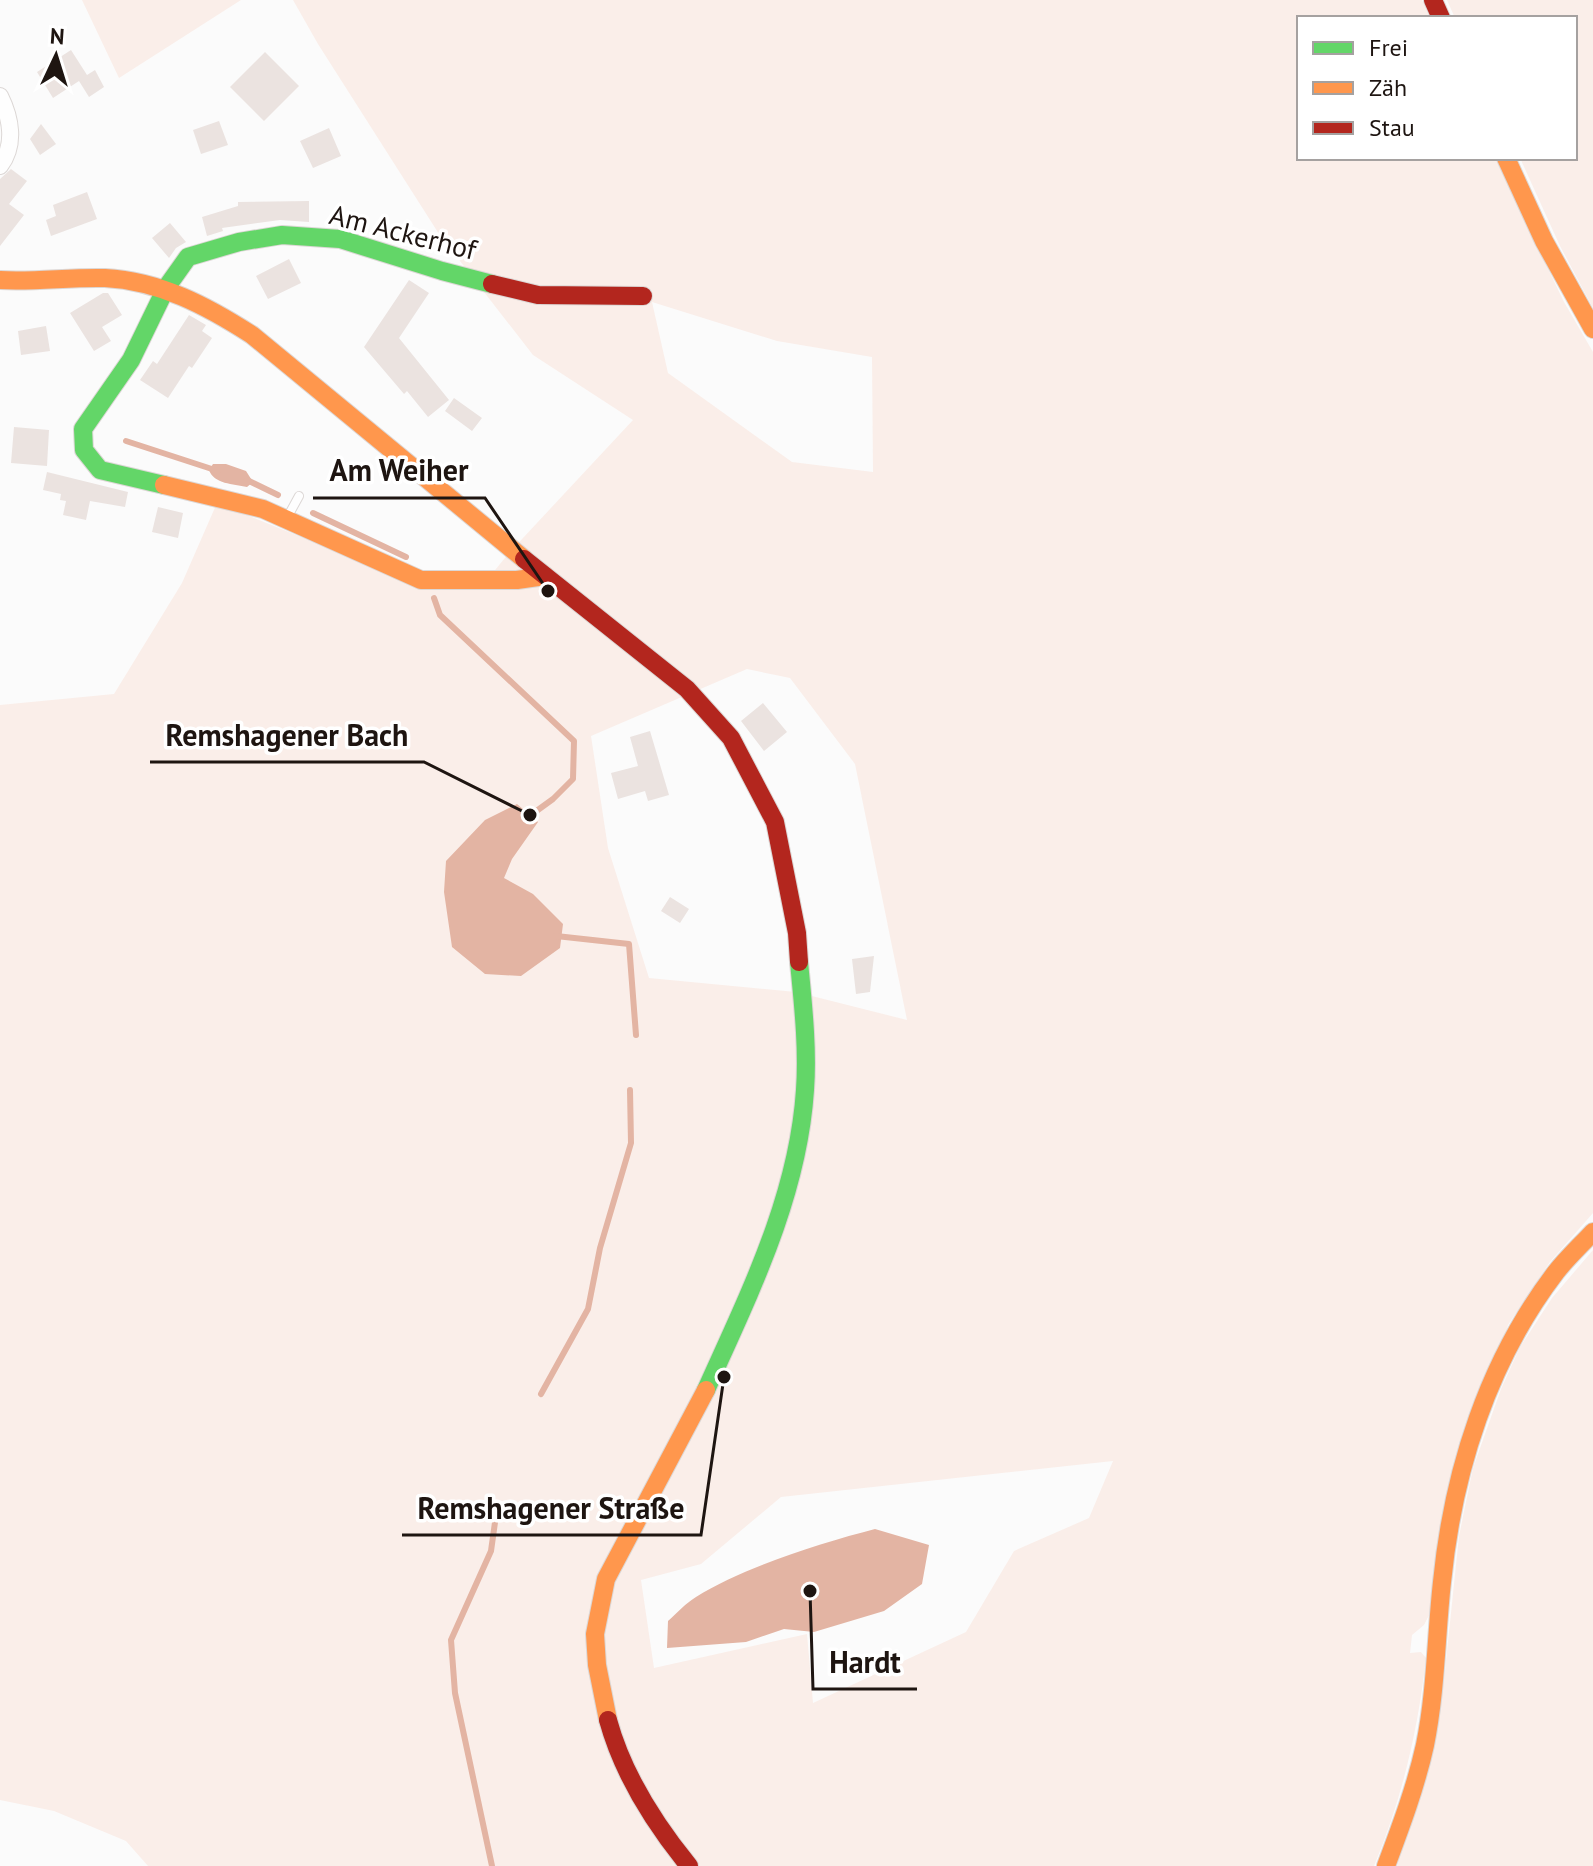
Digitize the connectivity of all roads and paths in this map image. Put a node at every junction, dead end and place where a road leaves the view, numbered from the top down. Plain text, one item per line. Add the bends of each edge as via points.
1 (0, 96) edge
2 (1507, 160) edge
3 (0, 166) edge
4 (0, 280) edge
5 (166, 288) junction
6 (643, 296) dead end
7 (1593, 329) edge
8 (299, 496) dead end
9 (286, 519) junction
10 (545, 576) junction
11 (1593, 1232) edge
12 (689, 1866) edge
13 (1386, 1866) edge

1 - 3 street via 12,136
2 - 7 street
4 - 5 street via 116,279
5 - 6 street, Am Ackerhof via 188,257 282,235 340,239 538,295
5 - 9 street, Am Ackerhof via 131,360 83,429 84,450 100,470
5 - 10 street via 211,308 252,335
8 - 9 lane
9 - 10 street, Am Ackerhof via 421,580
10 - 12 street via 687,689 731,738 775,822 797,933 805,1089 798,1142 767,1255 694,1416 606,1579 598,1607 599,1684 617,1744 644,1808
11 - 13 street via 1526,1316 1481,1408 1461,1468 1447,1538 1428,1728 1408,1809

